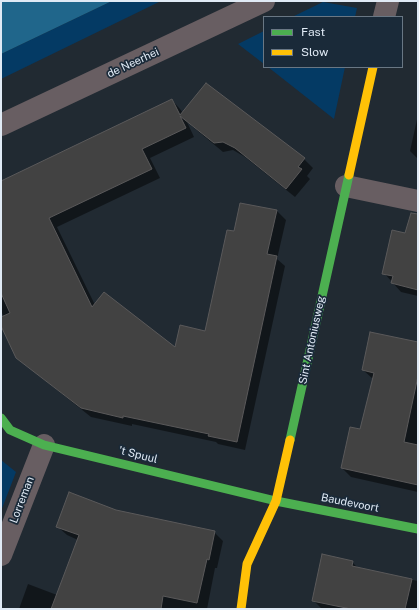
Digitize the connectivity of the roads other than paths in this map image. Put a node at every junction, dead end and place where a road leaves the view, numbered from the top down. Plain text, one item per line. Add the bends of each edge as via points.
1 (264, 1) edge
2 (388, 1) edge
3 (384, 16) edge
4 (373, 68) edge
5 (1, 125) edge
6 (346, 186) junction
7 (418, 201) edge
8 (4, 428) edge
9 (44, 445) junction
10 (276, 501) junction
11 (418, 529) edge
12 (1, 555) edge
13 (241, 609) edge

1 - 5 street, de Neerhei
2 - 3 street
4 - 6 street, Sint Antoniusweg
6 - 7 street
6 - 10 street, Sint Antoniusweg
8 - 9 street, 't Spuul
9 - 10 street, 't Spuul
9 - 12 street, Lorreman
10 - 11 street, Baudevoort
10 - 13 street, Sint Antoniusweg via 247,564

